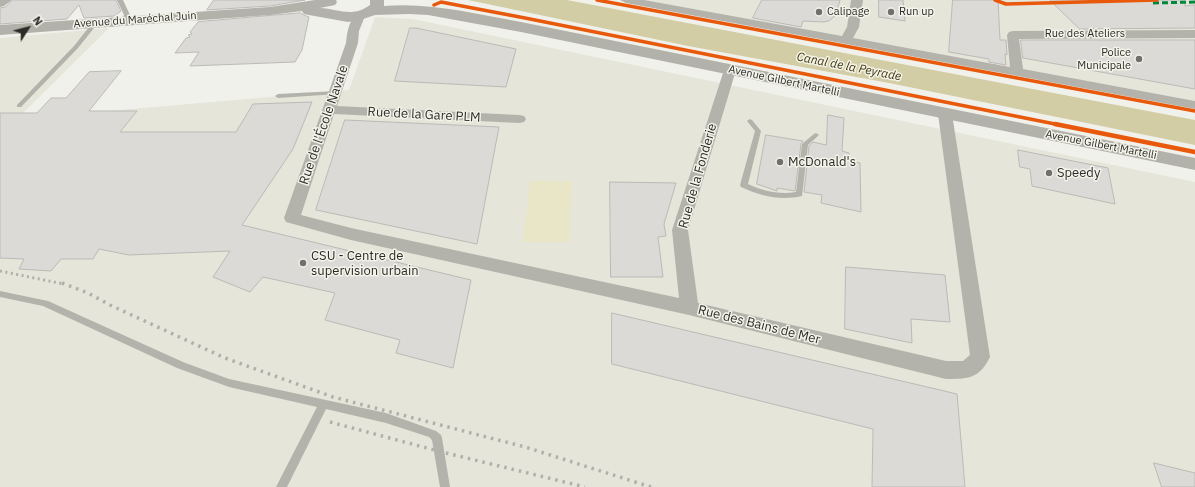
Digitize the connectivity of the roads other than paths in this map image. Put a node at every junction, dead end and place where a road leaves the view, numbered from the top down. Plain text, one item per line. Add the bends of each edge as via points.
1 (6, 0) edge
2 (120, 0) edge
3 (626, 0) edge
4 (857, 0) edge
5 (0, 4) edge
6 (331, 5) edge
7 (371, 7) edge
8 (344, 17) junction
9 (123, 21) junction
10 (95, 23) junction
11 (0, 30) edge
12 (353, 31) junction
13 (1195, 34) edge
14 (846, 40) junction
15 (730, 70) junction
16 (1017, 72) junction
17 (336, 93) junction
18 (278, 96) dead end
19 (1195, 105) edge
20 (19, 106) dead end
21 (330, 110) junction
22 (944, 114) junction
23 (519, 119) dead end
24 (750, 121) dead end
25 (816, 135) dead end
26 (1195, 156) edge
27 (1195, 164) edge
28 (292, 218) joint
29 (0, 294) edge
30 (689, 308) junction
31 (324, 404) junction
32 (281, 487) edge
33 (445, 487) edge

1 - 5 street
2 - 9 lane via 127,15
3 - 14 street
4 - 14 street via 853,26
6 - 8 main road, Avenue du Maréchal Juin
6 - 9 main road, Avenue du Maréchal Juin
7 - 8 main road, Avenue du Maréchal Juin
7 - 12 street, Rue de l'École Navale
7 - 15 main road, Avenue Gilbert Martelli via 453,14
7 - 26 main road, Avenue Gilbert Martelli via 434,5 473,11
8 - 12 street
9 - 10 main road, Avenue du Maréchal Juin
10 - 11 main road, Avenue du Maréchal Juin
10 - 20 lane via 76,47
12 - 17 street, Rue de l'École Navale via 352,43
13 - 16 street, Rue des Ateliers via 1013,34
14 - 16 street
15 - 22 main road, Avenue Gilbert Martelli
15 - 30 street, Rue de la Fonderie via 680,230
16 - 19 street
17 - 18 lane
17 - 21 street, Rue de l'École Navale
21 - 23 street, Rue de la Gare PLM
21 - 28 street, Rue de l'École Navale
22 - 27 main road, Avenue Gilbert Martelli
22 - 30 street, Rue des Bains de Mer via 980,357 968,370 946,370
24 - 25 lane via 758,131 744,185 753,190 788,197 800,194 805,144
28 - 30 street, Rue des Bains de Mer via 350,234
29 - 31 lane via 45,303 180,365 229,383
31 - 32 lane
31 - 33 lane via 386,418 432,434 437,438

